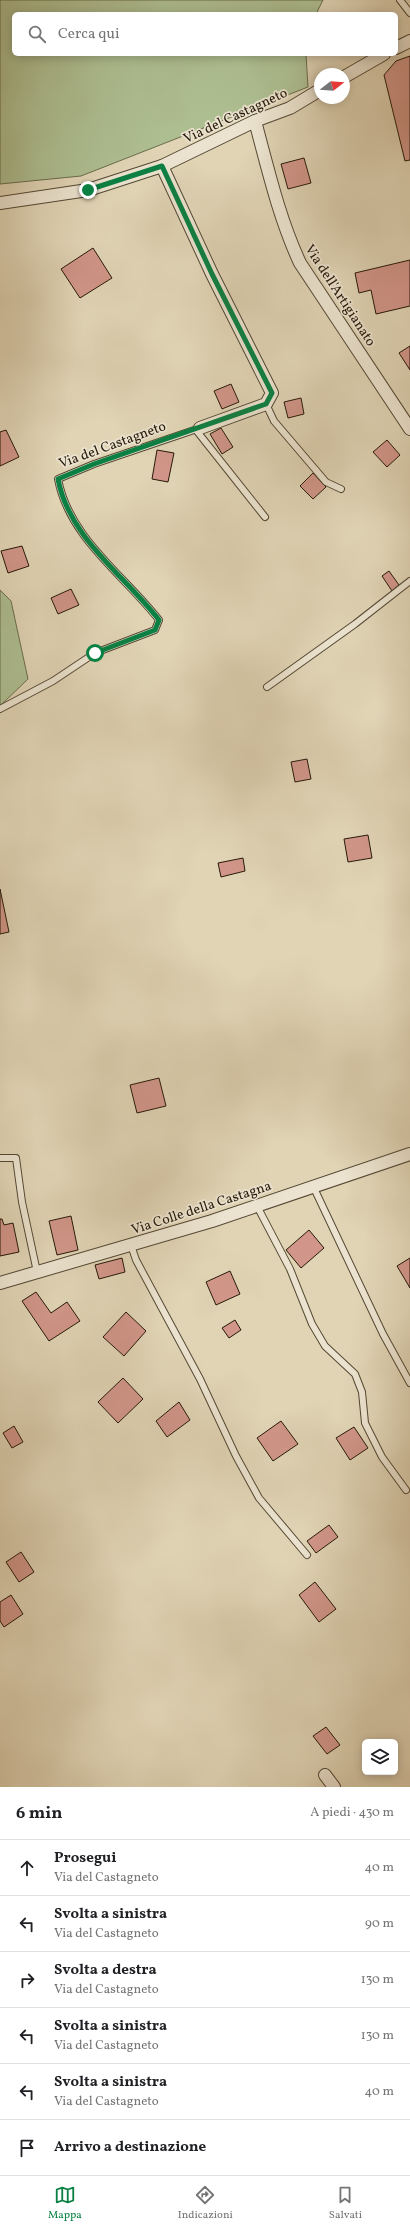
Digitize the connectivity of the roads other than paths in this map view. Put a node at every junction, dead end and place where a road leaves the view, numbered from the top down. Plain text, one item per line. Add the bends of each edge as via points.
1 (400, 0) edge
2 (410, 13) edge
3 (410, 41) edge
4 (398, 47) edge
5 (381, 56) edge
6 (350, 74) edge
7 (314, 94) edge
8 (254, 121) junction
9 (162, 166) junction
10 (0, 203) edge
11 (266, 404) junction
12 (198, 429) junction
13 (410, 429) edge
14 (341, 489) dead end
15 (265, 517) dead end
16 (410, 581) edge
17 (267, 687) dead end
18 (0, 709) edge
19 (410, 1154) edge
20 (0, 1158) edge
21 (313, 1186) junction
22 (257, 1206) junction
23 (131, 1245) junction
24 (37, 1272) junction
25 (0, 1283) edge
26 (410, 1383) edge
27 (406, 1490) dead end
28 (307, 1555) dead end
29 (325, 1774) dead end
30 (334, 1787) edge

1 - 2 lane
3 - 4 street
5 - 6 street
7 - 8 street, Via del Castagneto via 290,108
8 - 9 street, Via del Castagneto
8 - 13 street, Via dell'Artigianato via 281,216 300,263
9 - 10 street, Via del Castagneto via 88,190
9 - 11 street via 212,274 272,393
11 - 12 street, Via del Castagneto
11 - 14 lane via 274,421 326,482
12 - 15 lane
12 - 18 lane, Via del Castagneto via 94,464 58,479 61,496 82,534 159,620 155,630 95,653 53,681
16 - 17 lane
19 - 21 street, Via Colle della Castagna
20 - 24 lane via 16,1158 22,1202
21 - 22 street, Via Colle della Castagna
21 - 26 lane
22 - 23 street, Via Colle della Castagna
22 - 27 lane via 290,1269 312,1324 325,1346 354,1374 362,1392 365,1423 382,1457
23 - 24 street, Via Colle della Castagna
23 - 28 lane via 136,1260 200,1378 236,1456 259,1498
24 - 25 street, Via Colle della Castagna
29 - 30 street

